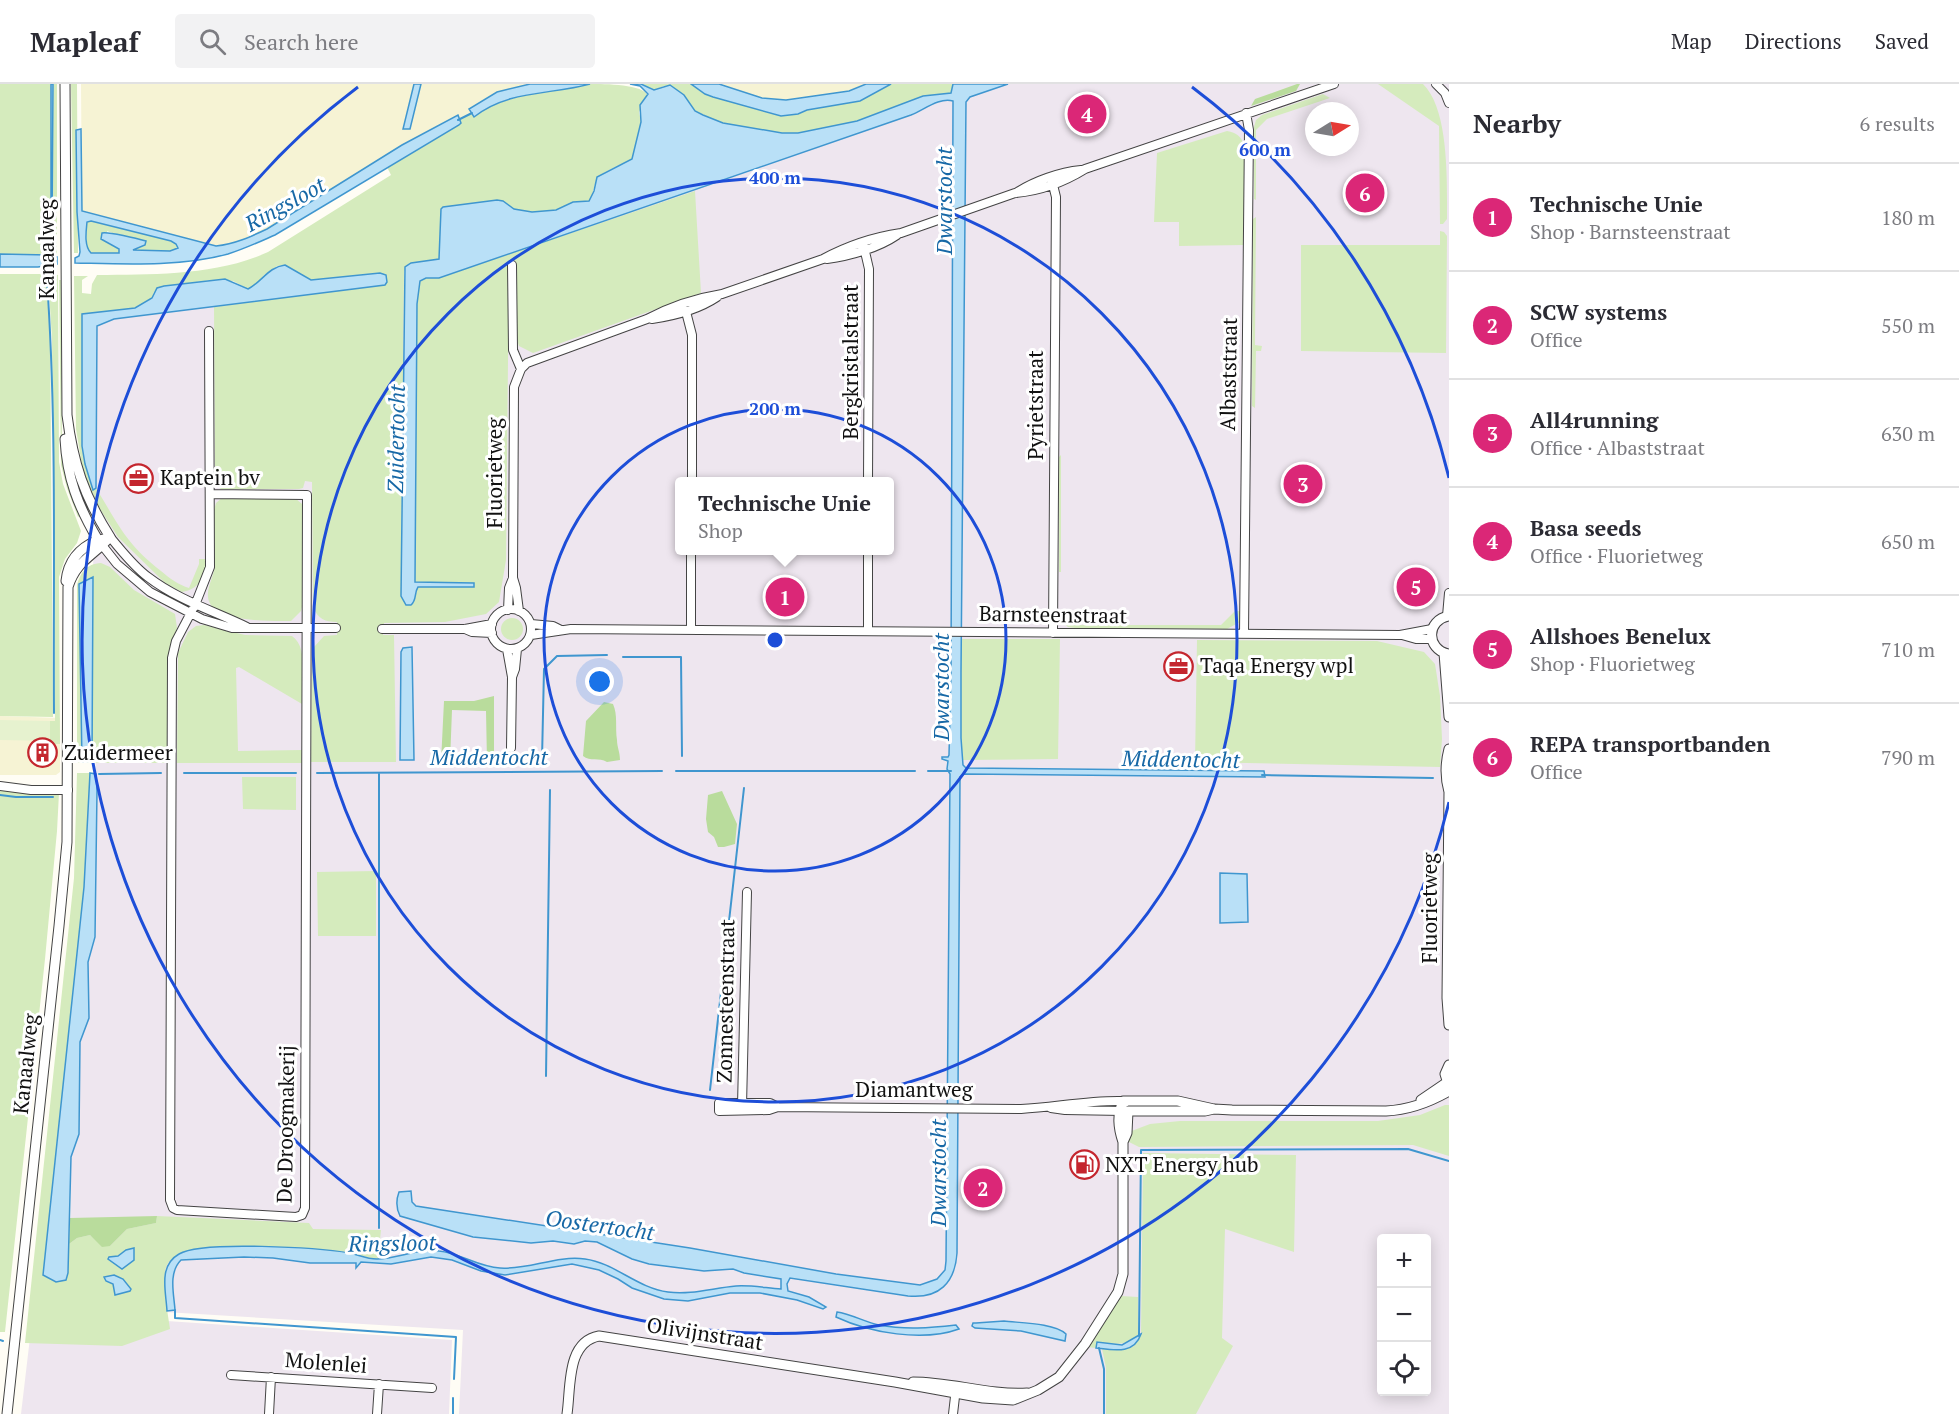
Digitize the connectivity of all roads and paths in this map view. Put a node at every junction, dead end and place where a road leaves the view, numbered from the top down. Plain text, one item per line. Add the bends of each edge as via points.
1 (65, 84) edge
2 (1334, 84) edge
3 (1436, 84) edge
4 (1449, 103) edge
5 (1246, 114) junction
6 (1052, 181) junction
7 (863, 246) junction
8 (512, 265) dead end
9 (685, 307) junction
10 (209, 331) dead end
11 (521, 369) junction
12 (67, 415) junction
13 (692, 477) edge
14 (868, 477) edge
15 (210, 494) junction
16 (110, 537) junction
17 (100, 543) junction
18 (691, 555) edge
19 (868, 555) edge
20 (513, 578) junction
21 (1449, 593) edge
22 (195, 605) junction
23 (508, 610) junction
24 (519, 611) junction
25 (191, 614) junction
26 (1448, 616) edge
27 (492, 624) junction
28 (531, 624) junction
29 (247, 627) junction
30 (306, 628) junction
31 (336, 628) dead end
32 (382, 628) dead end
33 (465, 629) junction
34 (1432, 629) junction
35 (561, 630) junction
36 (691, 630) junction
37 (868, 631) junction
38 (492, 633) junction
39 (1053, 633) junction
40 (1244, 634) junction
41 (531, 635) junction
42 (1401, 635) junction
43 (1432, 639) junction
44 (507, 649) junction
45 (517, 649) junction
46 (1446, 654) edge
47 (512, 677) junction
48 (1449, 717) edge
49 (511, 748) dead end
50 (1449, 750) edge
51 (0, 786) edge
52 (68, 790) junction
53 (1449, 792) edge
54 (747, 892) dead end
55 (1449, 1025) edge
56 (1449, 1065) edge
57 (1448, 1087) edge
58 (1124, 1101) junction
59 (742, 1106) joint
60 (1051, 1107) junction
61 (1214, 1109) junction
62 (1123, 1111) junction
63 (231, 1375) dead end
64 (271, 1377) junction
65 (379, 1384) junction
66 (432, 1388) dead end
67 (956, 1390) junction
68 (7, 1414) edge
69 (269, 1414) edge
70 (378, 1414) edge
71 (567, 1414) edge
72 (953, 1414) edge

1 - 12 street, Kanaalweg
2 - 5 street
3 - 4 street
5 - 6 street
5 - 40 street, Albaststraat via 1250,130
6 - 7 street via 1025,187
6 - 39 street, Pyrietstraat via 1056,197
7 - 9 street via 837,251
7 - 14 street, Bergkristalstraat via 869,269
8 - 11 street, Fluorietweg via 513,350
9 - 11 street via 661,312 534,359
9 - 13 street via 692,335
10 - 15 street
11 - 20 street, Fluorietweg via 514,387
12 - 16 street, Kanaalweg via 79,477
12 - 17 street, Kanaalweg via 64,436 68,472 79,508
15 - 22 street via 210,567
15 - 30 street via 307,495
16 - 17 street, Kanaalweg
16 - 22 street via 146,576
17 - 25 street via 138,583
17 - 52 street, Kanaalweg via 76,567 67,598
18 - 36 street
19 - 37 street
20 - 23 street, Fluorietweg
20 - 24 street, Fluorietweg
21 - 26 street
22 - 25 street
22 - 29 street
23 - 24 street
23 - 27 street via 496,616
24 - 28 street
25 - 29 street via 232,628
25 - 30 street, De Droogmakerij via 172,658 170,1200 177,1210 296,1217 305,1208
26 - 34 street via 1439,619
27 - 33 street
27 - 38 street
28 - 35 street, Barnsteenstraat
28 - 41 street
29 - 30 street
30 - 31 street
32 - 33 street
33 - 38 street
34 - 42 street, Barnsteenstraat
34 - 43 street
35 - 36 street, Barnsteenstraat
35 - 41 street, Barnsteenstraat
36 - 37 street, Barnsteenstraat
37 - 39 street, Barnsteenstraat
38 - 44 street via 495,642
39 - 40 street, Barnsteenstraat
40 - 42 street, Barnsteenstraat
41 - 45 street
42 - 43 street, Barnsteenstraat
43 - 46 street via 1434,646
44 - 45 street
44 - 47 street
45 - 47 street
46 - 48 street
47 - 49 street
50 - 53 street, Fluorietweg
51 - 52 street
52 - 68 street, Kanaalweg via 59,926
53 - 55 street, Fluorietweg
54 - 59 street, Zonnesteenstraat
56 - 57 street via 1445,1074
57 - 61 street, Diamantweg via 1401,1110
58 - 60 street, Diamantweg via 1073,1102
58 - 61 street, Diamantweg via 1178,1101
58 - 62 street, Olivijnstraat
59 - 60 street, Diamantweg via 769,1110
60 - 62 street, Diamantweg
61 - 62 street, Diamantweg
62 - 67 street, Olivijnstraat via 1127,1133 1123,1142 1123,1266 1118,1292 1059,1377 1020,1399 1006,1401
63 - 64 street, Molenlei
64 - 65 street, Molenlei
64 - 69 street, Molenlei
65 - 66 street, Molenlei
65 - 70 street, Molenlei
67 - 71 street, Olivijnstraat via 599,1336 588,1340 577,1352
67 - 72 street

